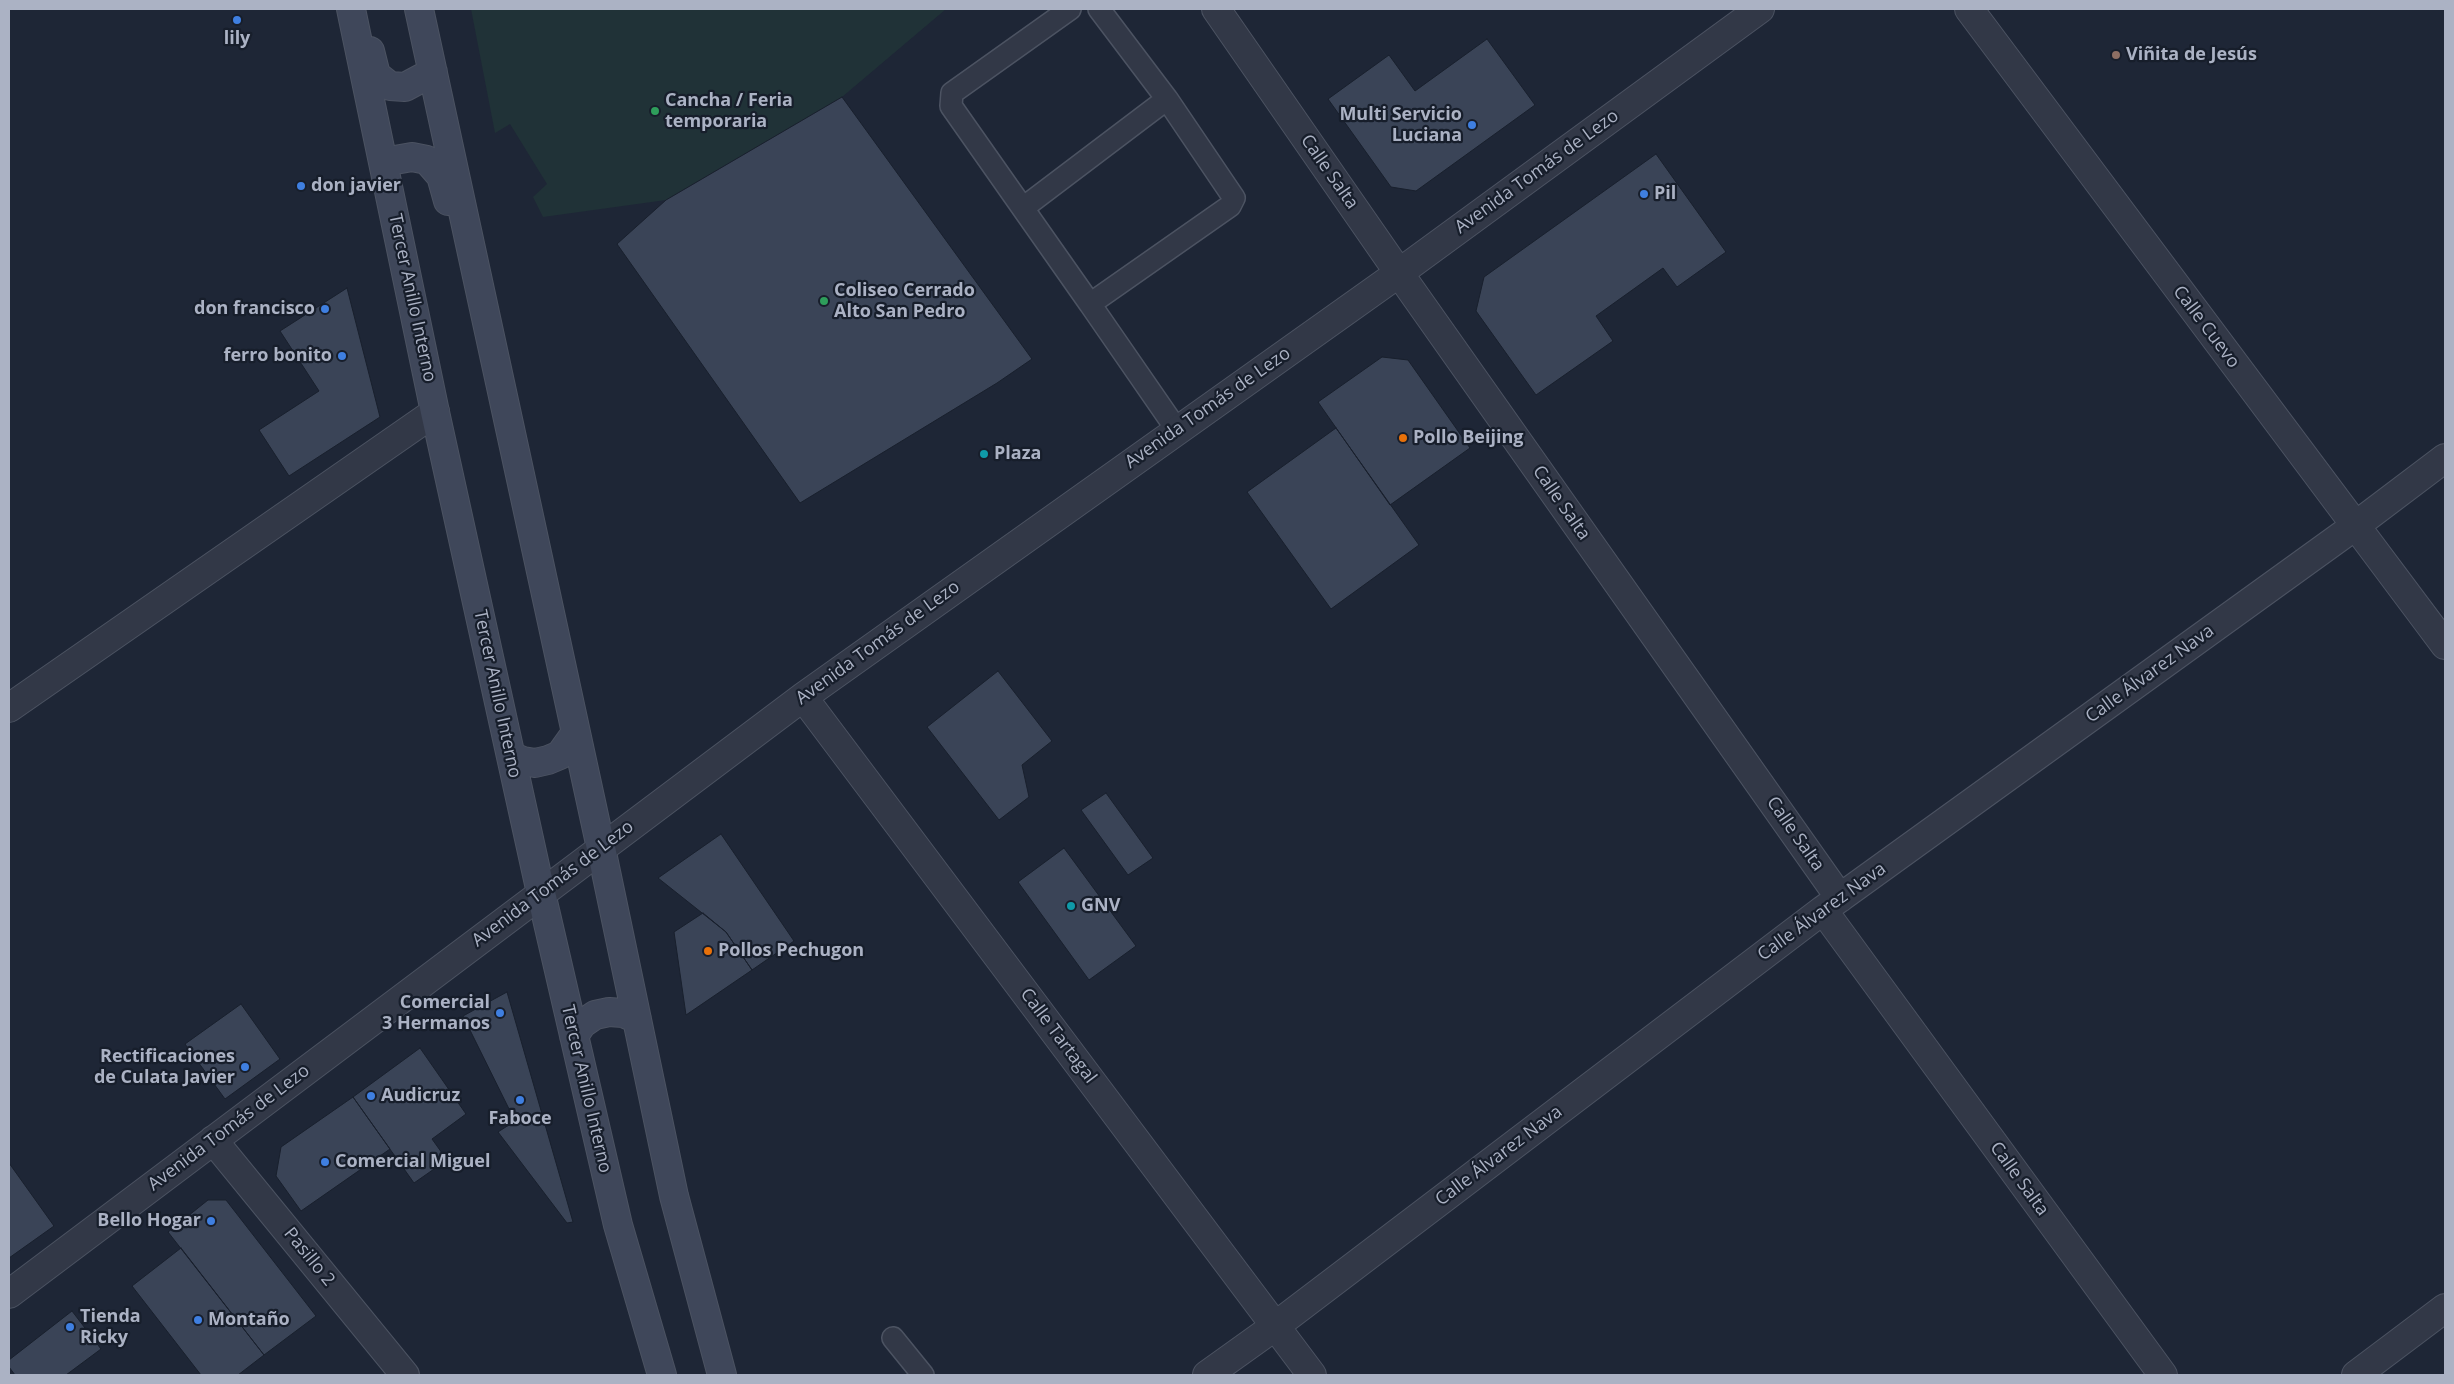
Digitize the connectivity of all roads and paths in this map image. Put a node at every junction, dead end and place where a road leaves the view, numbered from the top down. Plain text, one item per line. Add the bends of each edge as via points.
1 (352, 9) edge
2 (358, 9) edge
3 (420, 9) edge
4 (1070, 9) edge
5 (1099, 9) edge
6 (1216, 9) edge
7 (1760, 9) edge
8 (1968, 9) edge
9 (434, 72) junction
10 (1167, 98) junction
11 (384, 166) junction
12 (1022, 208) junction
13 (1399, 272) junction
14 (1090, 304) junction
15 (496, 363) junction
16 (435, 412) junction
17 (1177, 430) junction
18 (2445, 458) edge
19 (2355, 526) junction
20 (2445, 646) edge
21 (803, 697) junction
22 (9, 708) edge
23 (575, 734) junction
24 (511, 756) junction
25 (601, 848) junction
26 (541, 893) junction
27 (1831, 904) junction
28 (637, 1019) junction
29 (574, 1036) junction
30 (213, 1140) junction
31 (9, 1294) edge
32 (2445, 1308) edge
33 (1274, 1327) junction
34 (893, 1338) dead end
35 (405, 1375) edge
36 (662, 1375) edge
37 (722, 1375) edge
38 (923, 1375) edge
39 (1207, 1375) edge
40 (1312, 1375) edge
41 (2163, 1375) edge
42 (2356, 1375) edge

1 - 11 main road, Tercer Anillo Interno
2 - 9 main road via 376,75 390,86 405,87
3 - 9 main road
4 - 12 lane via 952,93 951,106
5 - 10 lane
6 - 13 street, Calle Salta
7 - 13 street, Avenida Tomás de Lezo
8 - 19 street, Calle Cuevo
9 - 15 main road
10 - 12 lane
10 - 14 lane via 1234,198 1233,202
11 - 15 main road via 412,157 427,160 441,176
11 - 16 main road, Tercer Anillo Interno
12 - 14 lane
13 - 17 street, Avenida Tomás de Lezo
13 - 27 street, Calle Salta
14 - 17 lane
15 - 23 main road
16 - 22 street
16 - 24 main road, Tercer Anillo Interno
17 - 21 street, Avenida Tomás de Lezo
18 - 19 street, Calle Álvarez Nava
19 - 20 street, Calle Cuevo
19 - 27 street, Calle Álvarez Nava
21 - 25 street, Avenida Tomás de Lezo
21 - 33 street, Calle Tartagal
23 - 24 main road via 560,755 548,760 535,763
23 - 25 main road
24 - 26 main road, Tercer Anillo Interno
25 - 26 street, Avenida Tomás de Lezo
25 - 28 main road
26 - 29 main road, Tercer Anillo Interno
26 - 30 street, Avenida Tomás de Lezo
27 - 33 street, Calle Álvarez Nava
27 - 41 street, Calle Salta
28 - 29 main road via 624,1013 594,1015
28 - 37 main road via 674,1196
29 - 36 main road, Tercer Anillo Interno via 618,1225
30 - 31 street, Avenida Tomás de Lezo
30 - 35 street, Pasillo 2
32 - 42 street
33 - 39 street, Calle Álvarez Nava
33 - 40 street, Calle Tartagal
34 - 38 lane

